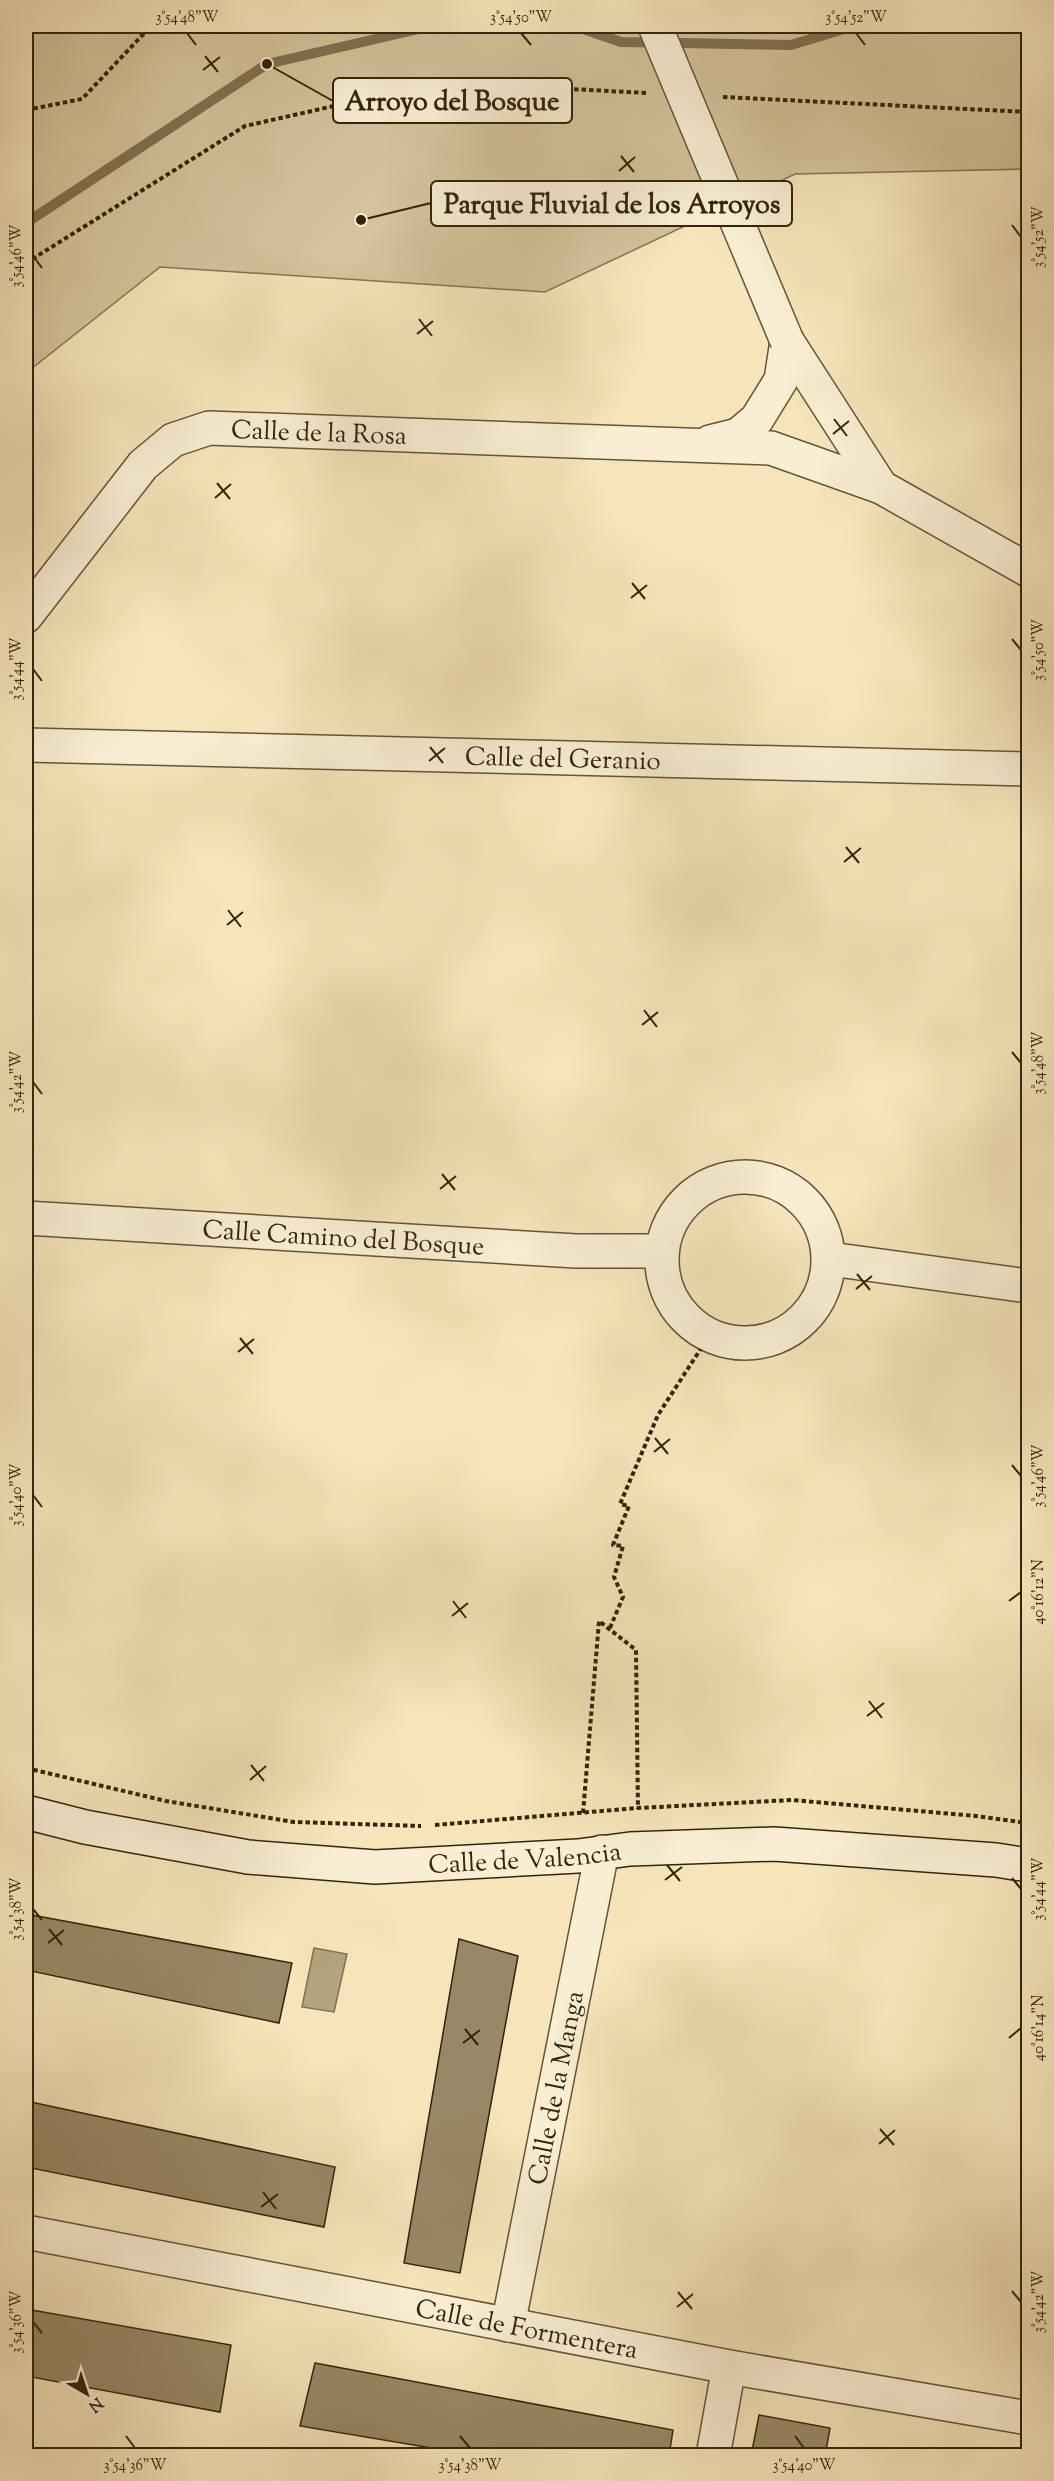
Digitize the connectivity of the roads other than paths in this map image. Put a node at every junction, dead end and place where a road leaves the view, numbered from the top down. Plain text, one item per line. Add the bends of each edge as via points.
1 (655, 26) edge
2 (787, 341) junction
3 (697, 446) junction
4 (881, 486) junction
5 (1029, 570) edge
6 (26, 616) edge
7 (26, 745) edge
8 (1029, 769) edge
9 (26, 1218) edge
10 (662, 1251) junction
11 (830, 1259) junction
12 (1029, 1286) edge
13 (26, 1812) edge
14 (603, 1852) junction
15 (1029, 1865) edge
16 (26, 2232) edge
17 (508, 2325) junction
18 (729, 2367) junction
19 (1029, 2418) edge
20 (713, 2456) edge

1 - 2 street, bridge
2 - 3 street, Calle de la Rosa via 781,380 757,419 738,435
2 - 4 street
3 - 4 street, Calle de la Rosa via 771,448
3 - 6 street, Calle de la Rosa via 209,428 173,441 143,465
4 - 5 street, Calle de la Rosa
7 - 8 street, Calle del Geranio
9 - 10 street, Calle Camino del Bosque via 564,1250
10 - 11 street via 668,1228 692,1195 718,1180 747,1176 786,1186 809,1204 824,1229
10 - 11 street via 662,1271 670,1299 688,1322 709,1336 737,1344 766,1341 801,1323 818,1304
11 - 12 street
13 - 14 street, Calle de Valencia via 248,1857 375,1867
14 - 15 street, Calle de Valencia via 774,1844
14 - 17 street, Calle de la Manga
16 - 17 street, Calle de Formentera
17 - 18 street, Calle de Formentera
18 - 19 street, Calle de Formentera
18 - 20 street

